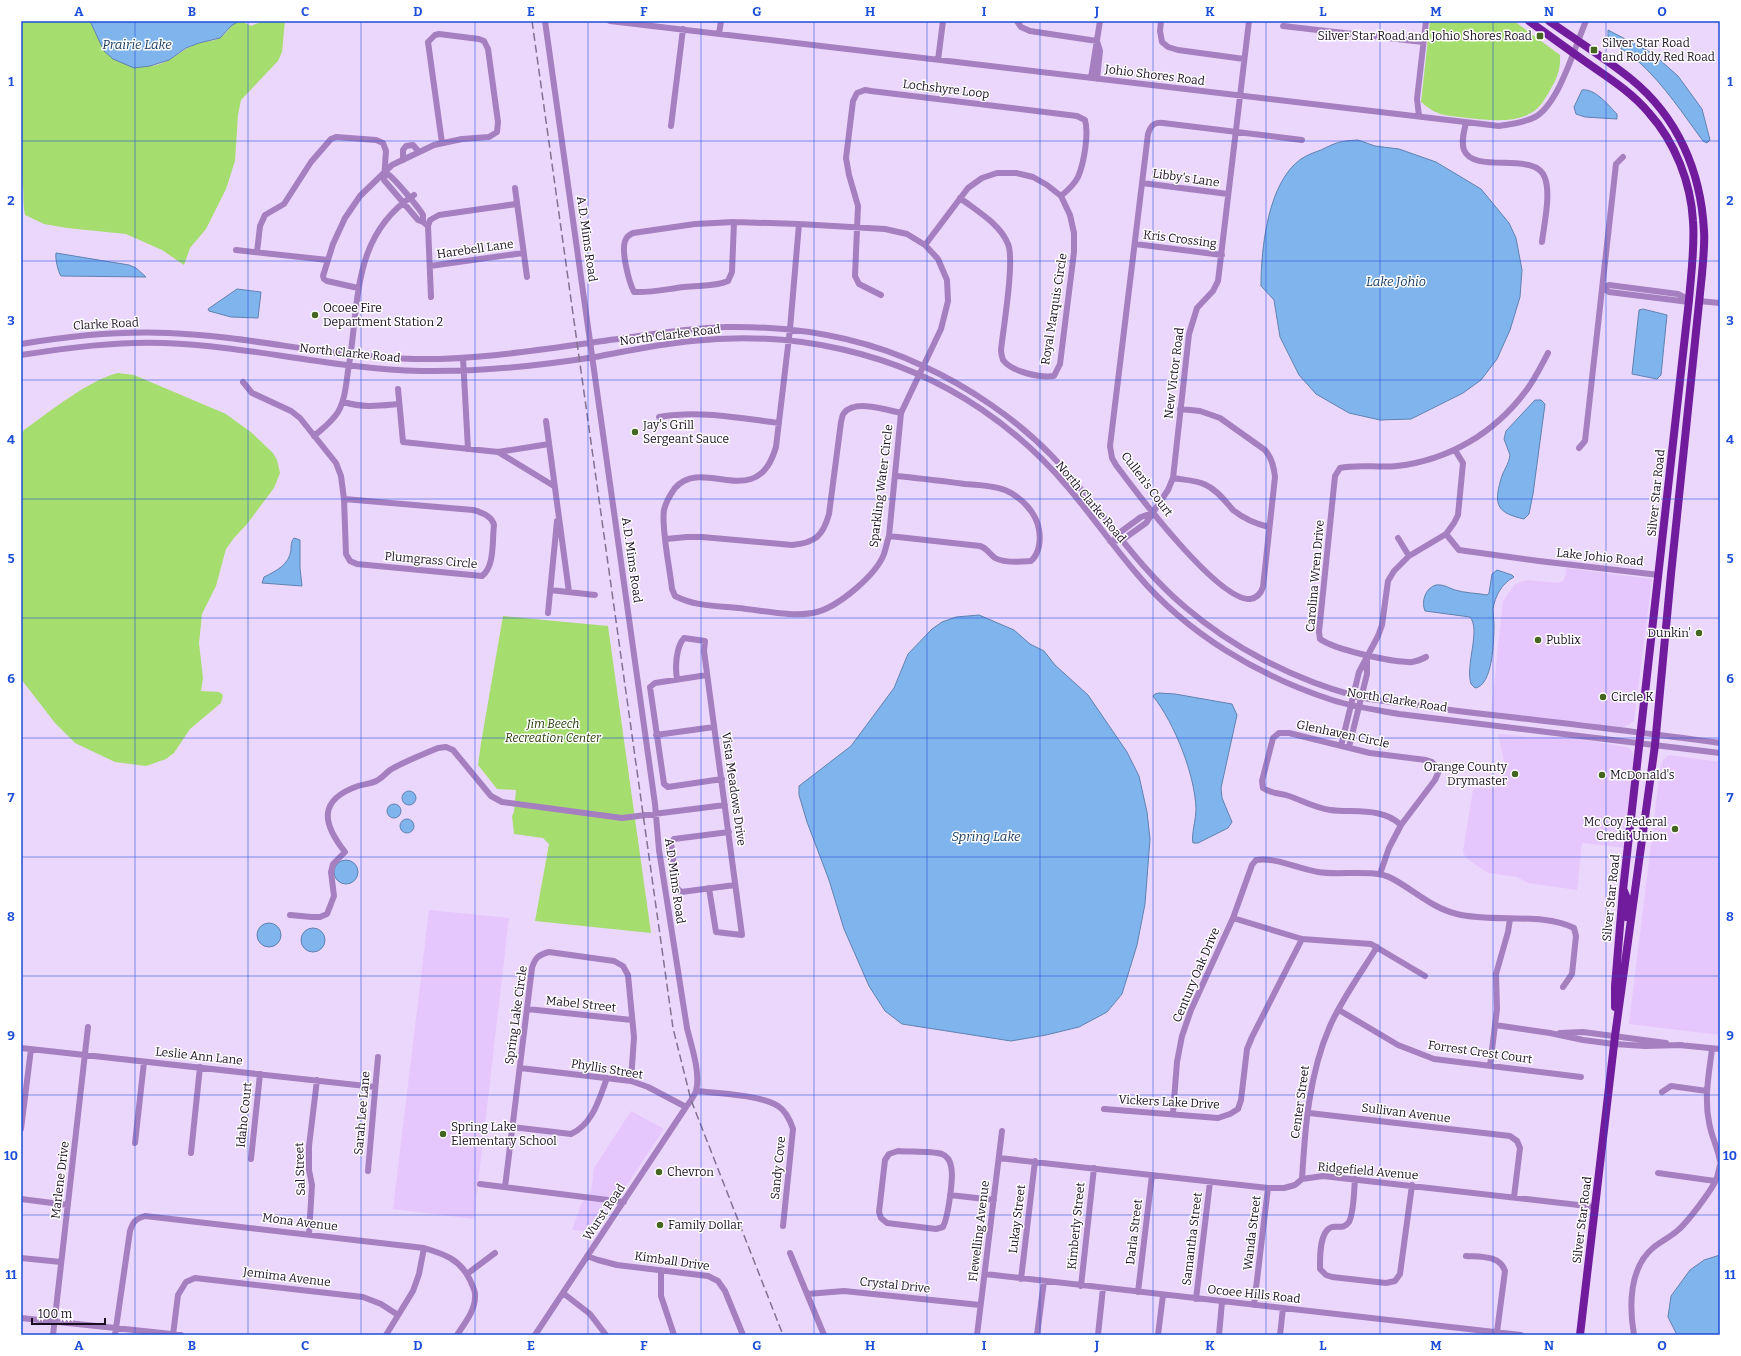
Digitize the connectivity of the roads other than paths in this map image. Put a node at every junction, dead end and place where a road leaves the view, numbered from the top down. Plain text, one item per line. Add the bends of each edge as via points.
1 (545, 21) edge
2 (610, 21) edge
3 (720, 21) edge
4 (943, 21) edge
5 (1017, 21) edge
6 (1100, 21) edge
7 (1161, 21) edge
8 (1249, 21) edge
9 (1426, 21) edge
10 (1529, 21) edge
11 (1548, 21) edge
12 (1586, 21) edge
13 (1283, 26) dead end
14 (683, 29) junction
15 (719, 34) junction
16 (1097, 41) junction
17 (1577, 41) junction
18 (1424, 42) junction
19 (1573, 53) junction
20 (1244, 58) junction
21 (938, 60) junction
22 (1094, 79) junction
23 (1240, 96) junction
24 (1419, 116) junction
25 (1466, 123) junction
26 (671, 126) dead end
27 (1235, 133) junction
28 (1302, 140) dead end
29 (442, 143) junction
30 (420, 152) junction
31 (1623, 157) dead end
32 (403, 160) junction
33 (385, 172) junction
34 (1142, 183) junction
35 (515, 188) dead end
36 (1228, 194) junction
37 (412, 196) junction
38 (1061, 196) junction
39 (960, 198) junction
40 (404, 203) junction
41 (516, 204) junction
42 (419, 211) junction
43 (414, 215) junction
44 (1693, 221) junction
45 (734, 222) junction
46 (426, 224) junction
47 (800, 224) junction
48 (856, 227) junction
49 (1542, 242) dead end
50 (1134, 244) junction
51 (925, 245) junction
52 (236, 250) dead end
53 (257, 252) junction
54 (524, 253) junction
55 (1222, 255) junction
56 (328, 260) junction
57 (430, 266) junction
58 (527, 277) dead end
59 (1603, 287) junction
60 (358, 288) junction
61 (881, 295) dead end
62 (431, 297) dead end
63 (1689, 301) junction
64 (1699, 301) junction
65 (1720, 303) edge
66 (790, 329) junction
67 (192, 335) joint
68 (788, 340) junction
69 (590, 343) junction
70 (21, 344) edge
71 (191, 344) joint
72 (1548, 353) dead end
73 (21, 355) edge
74 (351, 355) junction
75 (592, 357) junction
76 (463, 358) junction
77 (349, 365) junction
78 (924, 366) junction
79 (464, 370) junction
80 (1691, 371) junction
81 (918, 375) junction
82 (243, 382) dead end
83 (398, 389) dead end
84 (343, 402) junction
85 (399, 404) junction
86 (1180, 409) junction
87 (901, 413) junction
88 (659, 417) dead end
89 (546, 420) dead end
90 (779, 423) junction
91 (314, 436) junction
92 (549, 444) junction
93 (1579, 448) dead end
94 (468, 449) junction
95 (1455, 450) junction
96 (498, 452) junction
97 (895, 476) junction
98 (1173, 478) junction
99 (1669, 481) junction
100 (554, 486) junction
101 (344, 499) junction
102 (558, 509) junction
103 (1152, 512) junction
104 (1269, 527) junction
105 (1118, 534) junction
106 (1446, 534) junction
107 (888, 536) junction
108 (1398, 538) dead end
109 (666, 539) junction
110 (1122, 540) junction
111 (1110, 541) junction
112 (1409, 556) junction
113 (1670, 574) junction
114 (1659, 575) junction
115 (550, 590) junction
116 (569, 592) junction
117 (594, 595) dead end
118 (548, 613) dead end
119 (1367, 655) junction
120 (1426, 657) dead end
121 (1359, 672) junction
122 (1367, 674) junction
123 (707, 675) junction
124 (677, 679) junction
125 (1353, 695) junction
126 (1361, 698) junction
127 (1351, 705) junction
128 (1358, 707) junction
129 (714, 727) junction
130 (1642, 733) junction
131 (656, 735) junction
132 (1656, 735) junction
133 (1641, 743) junction
134 (1720, 743) edge
135 (1655, 745) junction
136 (1341, 746) junction
137 (1349, 747) junction
138 (1720, 753) edge
139 (722, 779) junction
140 (725, 805) junction
141 (655, 815) junction
142 (1401, 825) junction
143 (1631, 827) junction
144 (729, 832) junction
145 (1380, 874) junction
146 (735, 884) junction
147 (709, 888) junction
148 (1623, 890) junction
149 (1636, 891) junction
150 (290, 915) dead end
151 (1233, 918) junction
152 (1510, 919) junction
153 (1302, 939) junction
154 (1376, 947) junction
155 (1626, 959) junction
156 (1425, 976) dead end
157 (1563, 987) dead end
158 (527, 1009) junction
159 (1339, 1010) junction
160 (632, 1020) junction
161 (1495, 1025) junction
162 (88, 1027) dead end
163 (1615, 1040) junction
164 (21, 1048) edge
165 (1712, 1048) junction
166 (31, 1049) junction
167 (1720, 1050) edge
168 (85, 1055) junction
169 (378, 1057) dead end
170 (144, 1062) junction
171 (1490, 1066) junction
172 (200, 1067) junction
173 (520, 1068) junction
174 (260, 1074) junction
175 (1581, 1077) dead end
176 (607, 1078) junction
177 (317, 1080) junction
178 (631, 1081) junction
179 (375, 1087) junction
180 (696, 1091) junction
181 (1707, 1091) junction
182 (1662, 1092) dead end
183 (691, 1100) joint
184 (686, 1107) junction
185 (1104, 1109) dead end
186 (1173, 1113) junction
187 (1309, 1113) junction
188 (512, 1127) junction
189 (21, 1129) edge
190 (1002, 1130) dead end
191 (135, 1143) dead end
192 (191, 1153) dead end
193 (1720, 1156) edge
194 (999, 1158) junction
195 (251, 1159) dead end
196 (1035, 1162) junction
197 (1720, 1165) edge
198 (1094, 1168) junction
199 (368, 1171) dead end
200 (1658, 1173) dead end
201 (1152, 1175) junction
202 (1355, 1179) junction
203 (1302, 1180) junction
204 (1715, 1181) junction
205 (1210, 1182) junction
206 (480, 1184) dead end
207 (1412, 1185) junction
208 (505, 1187) junction
209 (1268, 1188) junction
210 (950, 1195) junction
211 (1514, 1197) junction
212 (21, 1200) edge
213 (994, 1200) junction
214 (624, 1202) junction
215 (68, 1205) junction
216 (1596, 1207) junction
217 (783, 1226) dead end
218 (309, 1234) junction
219 (424, 1248) junction
220 (790, 1253) dead end
221 (495, 1254) dead end
222 (587, 1256) junction
223 (1466, 1256) dead end
224 (21, 1258) edge
225 (62, 1262) junction
226 (661, 1270) junction
227 (467, 1274) junction
228 (985, 1274) junction
229 (1022, 1279) junction
230 (1044, 1281) junction
231 (1081, 1286) junction
232 (1103, 1288) junction
233 (1138, 1292) junction
234 (562, 1293) junction
235 (807, 1294) junction
236 (1163, 1295) junction
237 (1196, 1299) junction
238 (1222, 1302) junction
239 (980, 1305) junction
240 (1254, 1305) junction
241 (1283, 1308) junction
242 (398, 1315) junction
243 (21, 1318) edge
244 (55, 1321) junction
245 (116, 1332) edge
246 (1497, 1332) junction
247 (53, 1335) edge
248 (173, 1335) edge
249 (181, 1335) edge
250 (386, 1335) edge
251 (457, 1335) edge
252 (535, 1335) edge
253 (606, 1335) edge
254 (674, 1335) edge
255 (743, 1335) edge
256 (824, 1335) edge
257 (977, 1335) edge
258 (1038, 1335) edge
259 (1098, 1335) edge
260 (1158, 1335) edge
261 (1219, 1335) edge
262 (1280, 1335) edge
263 (1522, 1335) edge
264 (1580, 1335) edge
265 (1634, 1335) edge

1 - 69 street, A.D. Mims Road
2 - 14 street, Johio Shores Road
3 - 15 street
4 - 21 street
5 - 16 street via 1030,32
6 - 16 street
7 - 20 street via 1162,42 1168,47
8 - 20 street, New Victor Road
9 - 18 street
10 - 19 main road, Silver Star Road
11 - 17 main road, Silver Star Road
12 - 17 street, Johio Shores Road
13 - 18 street
14 - 15 street, Johio Shores Road
14 - 26 street
15 - 21 street, Johio Shores Road
16 - 22 street via 1100,51
17 - 19 street, Johio Shores Road
17 - 64 main road, Silver Star Road via 1632,79 1649,96 1666,116 1692,163 1700,193 1704,232
18 - 24 street via 1417,99
19 - 25 street, Johio Shores Road via 1558,90 1548,105 1535,117 1517,124 1499,126
19 - 44 main road, Silver Star Road via 1630,93 1650,113 1664,133 1687,183
20 - 23 street, New Victor Road
21 - 22 street, Johio Shores Road
22 - 23 street, Johio Shores Road
23 - 24 street, Johio Shores Road
23 - 27 street, New Victor Road
24 - 25 street, Johio Shores Road
25 - 49 street via 1463,150 1468,157 1477,161 1529,165 1539,169 1545,177 1547,189
27 - 28 street
27 - 34 street, Cullen's Court via 1156,123 1150,126
27 - 36 street, New Victor Road
29 - 29 street via 490,136 499,127 488,49 484,41 479,39 439,34 428,42
29 - 30 street
30 - 32 street
30 - 32 street via 413,145 406,146 403,150
31 - 59 street via 1616,164
32 - 33 street
33 - 37 street
33 - 40 street via 384,180
33 - 53 street via 386,151 385,145 380,141 340,136 331,139 305,171 284,204 262,220
33 - 56 street via 360,196 348,214 336,235
34 - 36 street, Libby's Lane
34 - 50 street, Cullen's Court
35 - 41 street
36 - 55 street, New Victor Road
37 - 40 street
37 - 42 street
38 - 39 street via 1033,177 1016,173 997,173 982,178 968,188
38 - 39 street, Royal Marquis Circle via 1070,215 1074,233 1074,252 1060,364 1054,376 1047,377 1029,374 1011,366 1003,359 1001,350 1011,262 1009,245 995,225
38 - 48 street, Lochshyre Loop via 1078,177 1083,162 1087,128 1085,120 1077,116 865,90 857,93 853,101 846,158 858,206
39 - 51 street
40 - 43 street
40 - 60 street via 390,216 372,242
41 - 46 street via 439,215
41 - 54 street
42 - 43 street
42 - 46 street
43 - 46 street
44 - 63 main road, Silver Star Road via 1694,249
44 - 64 main road via 1697,231 1693,288
45 - 45 street, Sparkling Water Circle via 633,232 626,238 624,245 629,282 634,292 645,293 728,281 732,272
45 - 47 street, Sparkling Water Circle
46 - 57 street
47 - 48 street, Sparkling Water Circle
47 - 66 street, Sparkling Water Circle
48 - 51 street, Sparkling Water Circle via 907,234
48 - 61 street via 855,276 859,284
50 - 55 street, Kris Crossing
50 - 103 street, Cullen's Court via 1110,446 1116,465
51 - 78 street, Sparkling Water Circle via 938,259 947,280 948,301 941,329
52 - 53 street
53 - 56 street
54 - 57 street, Harebell Lane
54 - 58 street
55 - 86 street, New Victor Road via 1218,281 1213,291 1197,308 1192,321
56 - 60 street via 324,279
57 - 62 street
59 - 63 street via 1609,285 1646,293 1678,294
59 - 93 street via 1585,441
60 - 74 street
63 - 80 main road via 1693,307 1687,369
63 - 99 main road, Silver Star Road
64 - 65 street
64 - 80 main road, Silver Star Road
66 - 68 street, Sparkling Water Circle
66 - 69 street, North Clarke Road via 723,327
66 - 78 street, North Clarke Road via 864,344
67 - 70 street, Clarke Road via 102,334
67 - 74 street, North Clarke Road
68 - 75 street, North Clarke Road via 694,340
68 - 81 street, North Clarke Road via 864,354
68 - 90 street, Sparkling Water Circle
69 - 75 street, A.D. Mims Road
69 - 76 street, North Clarke Road
71 - 73 street, Clarke Road via 116,344
71 - 77 street, North Clarke Road
72 - 95 street via 1526,391 1507,414 1481,435
74 - 76 street, North Clarke Road via 412,359
74 - 77 street
75 - 79 street, North Clarke Road
75 - 141 street, A.D. Mims Road
76 - 79 street
77 - 79 street, North Clarke Road via 401,370
77 - 84 street
78 - 81 street, Sparkling Water Circle
78 - 105 street, North Clarke Road via 975,395 1027,433 1064,469
79 - 94 street
80 - 113 main road, Silver Star Road
81 - 87 street, Sparkling Water Circle
81 - 111 street, North Clarke Road via 981,409 1014,434 1065,484
82 - 91 street, Plumgrass Circle via 252,393 291,411
83 - 85 street
84 - 85 street via 367,407
84 - 91 street via 330,422
85 - 94 street via 403,442
86 - 98 street, New Victor Road
86 - 104 street, Cullen's Court via 1200,411 1220,418 1269,455 1275,477
87 - 97 street, Sparkling Water Circle
87 - 109 street via 860,405 844,413 829,514 825,528 807,544 686,536
88 - 90 street via 678,413 702,413
89 - 92 street
90 - 109 street, Sparkling Water Circle via 776,447 771,462 763,472 751,479 704,477 690,479 678,485 669,496 664,510
91 - 101 street, Plumgrass Circle via 336,463 341,476
92 - 96 street
92 - 100 street
94 - 96 street
95 - 106 street via 1463,463 1458,515
95 - 119 street, Carolina Wren Drive via 1425,462 1370,468 1349,466 1340,468 1335,476 1320,639
96 - 100 street
97 - 107 street, Sparkling Water Circle
97 - 107 street via 1006,490 1023,502 1036,519 1040,533 1038,552 1036,558 1031,561 1002,560 980,546
98 - 103 street, New Victor Road via 1162,501
98 - 104 street via 1206,485 1245,518
99 - 113 main road via 1673,486 1666,560
99 - 114 main road, Silver Star Road
100 - 102 street
101 - 101 street, Plumgrass Circle via 346,554 350,561 357,564 482,576 490,566 494,525 482,512
102 - 115 street
102 - 116 street
103 - 104 street, Cullen's Court via 1213,578 1231,593 1252,599 1260,594 1263,587
103 - 105 street, New Victor Road
103 - 110 street, New Victor Road via 1146,523
105 - 110 street, North Clarke Road
105 - 111 street, New Victor Road
106 - 112 street
106 - 114 street, Lake Johio Road via 1459,550
107 - 109 street, Sparkling Water Circle via 884,554 876,568 860,585 837,602 816,612 792,614 691,603 676,596 672,589
108 - 112 street
110 - 111 street
110 - 125 street, North Clarke Road via 1167,591 1213,629 1281,669
111 - 127 street, North Clarke Road via 1160,599 1210,639 1241,660 1274,677 1306,691
112 - 119 street via 1394,571 1388,582 1382,625
113 - 132 main road, Silver Star Road
114 - 130 main road, Silver Star Road
115 - 116 street
115 - 118 street
116 - 117 street
119 - 120 street via 1409,662
119 - 121 street
119 - 122 street
121 - 122 street
121 - 125 street
122 - 126 street
123 - 124 street
123 - 124 street, Vista Meadows Drive via 705,641 684,638 680,643
123 - 129 street, Vista Meadows Drive
124 - 131 street via 655,683 650,687
125 - 126 street, North Clarke Road
125 - 127 street
126 - 128 street
126 - 130 street, North Clarke Road
127 - 128 street, North Clarke Road
127 - 136 street
128 - 133 street, North Clarke Road
128 - 137 street
129 - 131 street
129 - 139 street, Vista Meadows Drive
130 - 132 street, North Clarke Road
130 - 133 main road, Silver Star Road
131 - 139 street via 664,784 668,787
132 - 134 street, North Clarke Road
132 - 135 main road, Silver Star Road
133 - 135 street, North Clarke Road
133 - 143 main road, Silver Star Road
135 - 138 street, North Clarke Road
135 - 149 main road, Silver Star Road
136 - 137 street, Glenhaven Circle
136 - 142 street, Glenhaven Circle via 1289,733 1279,733 1274,738 1262,781 1263,788 1270,793 1324,808 1382,814 1394,818
137 - 142 street, Glenhaven Circle via 1370,753 1426,760 1437,767 1438,774 1435,780
139 - 140 street, Vista Meadows Drive
140 - 141 street
140 - 144 street, Vista Meadows Drive
141 - 150 street via 622,818 502,802 490,796 453,750 446,747 438,748 391,769 378,780 358,786 333,800 328,811 329,825 333,837 345,852 333,864 331,872 334,896 331,907 327,914 320,917
141 - 180 street, A.D. Mims Road via 686,1028 697,1072
142 - 145 street, Glenhaven Circle
143 - 148 main road, Silver Star Road
143 - 149 main road via 1633,839 1630,881
144 - 146 street, Vista Meadows Drive
144 - 147 street via 674,839 670,843 677,888 681,892
145 - 151 street, Century Oak Drive via 1319,872 1265,859 1256,860
145 - 152 street via 1393,879 1436,906 1456,914 1476,918
146 - 147 street
146 - 147 street, Vista Meadows Drive via 742,935 716,932
148 - 155 main road via 1628,901 1624,942
148 - 163 main road, Silver Star Road via 1615,986
149 - 155 main road, Silver Star Road
151 - 153 street
151 - 186 street, Century Oak Drive via 1186,1023 1178,1062
152 - 157 street via 1566,924 1574,928 1576,936 1572,974
152 - 161 street via 1496,974
153 - 154 street via 1371,944
153 - 186 street, Vickers Lake Drive via 1252,1037 1238,1109 1218,1118
154 - 156 street
154 - 159 street, Center Street
155 - 163 main road, Silver Star Road
158 - 160 street, Mabel Street
158 - 160 street, Spring Lake Circle via 535,960 540,954 549,952 614,961 623,966 628,975
158 - 173 street, Spring Lake Circle
159 - 171 street, Forrest Crest Court via 1398,1046 1414,1052 1434,1059
159 - 187 street, Center Street via 1318,1056 1312,1080
160 - 178 street, Spring Lake Circle via 634,1037
161 - 163 street via 1550,1033 1583,1032
161 - 171 street
162 - 168 street, Marlene Drive
163 - 165 street
163 - 216 main road, Silver Star Road
164 - 166 street, Leslie Ann Lane
165 - 167 street
165 - 181 street
166 - 168 street, Leslie Ann Lane
166 - 189 street
168 - 170 street, Leslie Ann Lane
168 - 215 street, Marlene Drive
169 - 179 street, Sarah Lee Lane
170 - 172 street, Leslie Ann Lane
170 - 191 street
171 - 175 street, Forrest Crest Court
172 - 174 street, Leslie Ann Lane
172 - 192 street
173 - 176 street, Phyllis Street
173 - 188 street, Spring Lake Circle
174 - 177 street, Leslie Ann Lane
174 - 195 street, Idaho Court
176 - 178 street, Phyllis Street
176 - 188 street via 594,1111 579,1130 571,1134
177 - 179 street, Leslie Ann Lane
177 - 218 street, Sal Street via 309,1146 312,1186
178 - 184 street, Phyllis Street
179 - 199 street, Sarah Lee Lane
180 - 183 street, A.D. Mims Road
180 - 217 street, Sandy Cove via 754,1098 778,1106 790,1118 793,1129
181 - 182 street via 1671,1086
181 - 193 street via 1708,1121
183 - 184 street, Wurst Road
184 - 214 street, Wurst Road
185 - 186 street, Vickers Lake Drive
187 - 203 street, Center Street
187 - 211 street, Sullivan Avenue via 1510,1136 1517,1141 1520,1148
188 - 208 street, Spring Lake Circle
190 - 194 street, Flewelling Avenue
194 - 196 street, Ridgefield Avenue
194 - 213 street, Flewelling Avenue
196 - 198 street, Ridgefield Avenue
196 - 229 street, Lukay Street
197 - 204 street
198 - 201 street, Ridgefield Avenue
198 - 231 street, Kimberly Street
200 - 204 street
201 - 205 street, Ridgefield Avenue
201 - 233 street, Darla Street
202 - 203 street, Ridgefield Avenue via 1323,1176
202 - 207 street, Ridgefield Avenue
202 - 207 street via 1348,1223 1342,1228 1333,1227 1326,1230 1323,1236 1320,1269 1332,1277 1386,1283 1395,1281 1400,1274
203 - 209 street, Ridgefield Avenue via 1288,1187
204 - 265 street via 1678,1231 1654,1247 1644,1258 1636,1274 1632,1292 1630,1315
205 - 209 street, Ridgefield Avenue
205 - 237 street, Samantha Street
206 - 208 street
207 - 211 street, Ridgefield Avenue
208 - 214 street
209 - 240 street, Wanda Street
210 - 210 street via 952,1167 942,1154 898,1152 889,1154 885,1160 879,1212 887,1223 936,1229 943,1227 947,1220
210 - 213 street
211 - 216 street, Ridgefield Avenue
212 - 215 street
213 - 228 street, Flewelling Avenue
214 - 222 street, Wurst Road
215 - 225 street, Marlene Drive
216 - 264 main road, Silver Star Road
218 - 219 street, Mona Avenue
218 - 245 street, Mona Avenue via 145,1216 136,1219 130,1231
219 - 227 street, Mona Avenue via 445,1254 459,1263
219 - 242 street via 413,1292
220 - 235 street
221 - 227 street
222 - 226 street, Kimball Drive via 617,1265
222 - 234 street, Wurst Road
223 - 246 street via 1497,1259 1503,1264 1505,1271
224 - 225 street
225 - 244 street, Marlene Drive
226 - 254 street via 661,1296
226 - 255 street, Kimball Drive via 708,1276 718,1281 725,1291
227 - 251 street, Mona Avenue via 476,1297 471,1312
228 - 229 street, Ocoee Hills Road
228 - 239 street, Flewelling Avenue
229 - 230 street, Ocoee Hills Road
230 - 231 street, Ocoee Hills Road
230 - 258 street
231 - 232 street, Ocoee Hills Road
232 - 233 street, Ocoee Hills Road
232 - 259 street
233 - 236 street, Ocoee Hills Road
234 - 252 street, Wurst Road
234 - 253 street via 590,1314
235 - 239 street, Crystal Drive via 844,1290
235 - 256 street
236 - 237 street, Ocoee Hills Road
236 - 260 street
237 - 238 street, Ocoee Hills Road
238 - 240 street, Ocoee Hills Road
238 - 261 street
239 - 257 street, Flewelling Avenue
240 - 241 street, Ocoee Hills Road
241 - 246 street, Ocoee Hills Road
241 - 262 street
242 - 248 street, Jemima Avenue via 381,1304 363,1297 195,1278 186,1282 178,1295
242 - 250 street
243 - 244 street
244 - 245 street
244 - 247 street, Marlene Drive
245 - 248 street
246 - 263 street, Ocoee Hills Road
248 - 249 street

